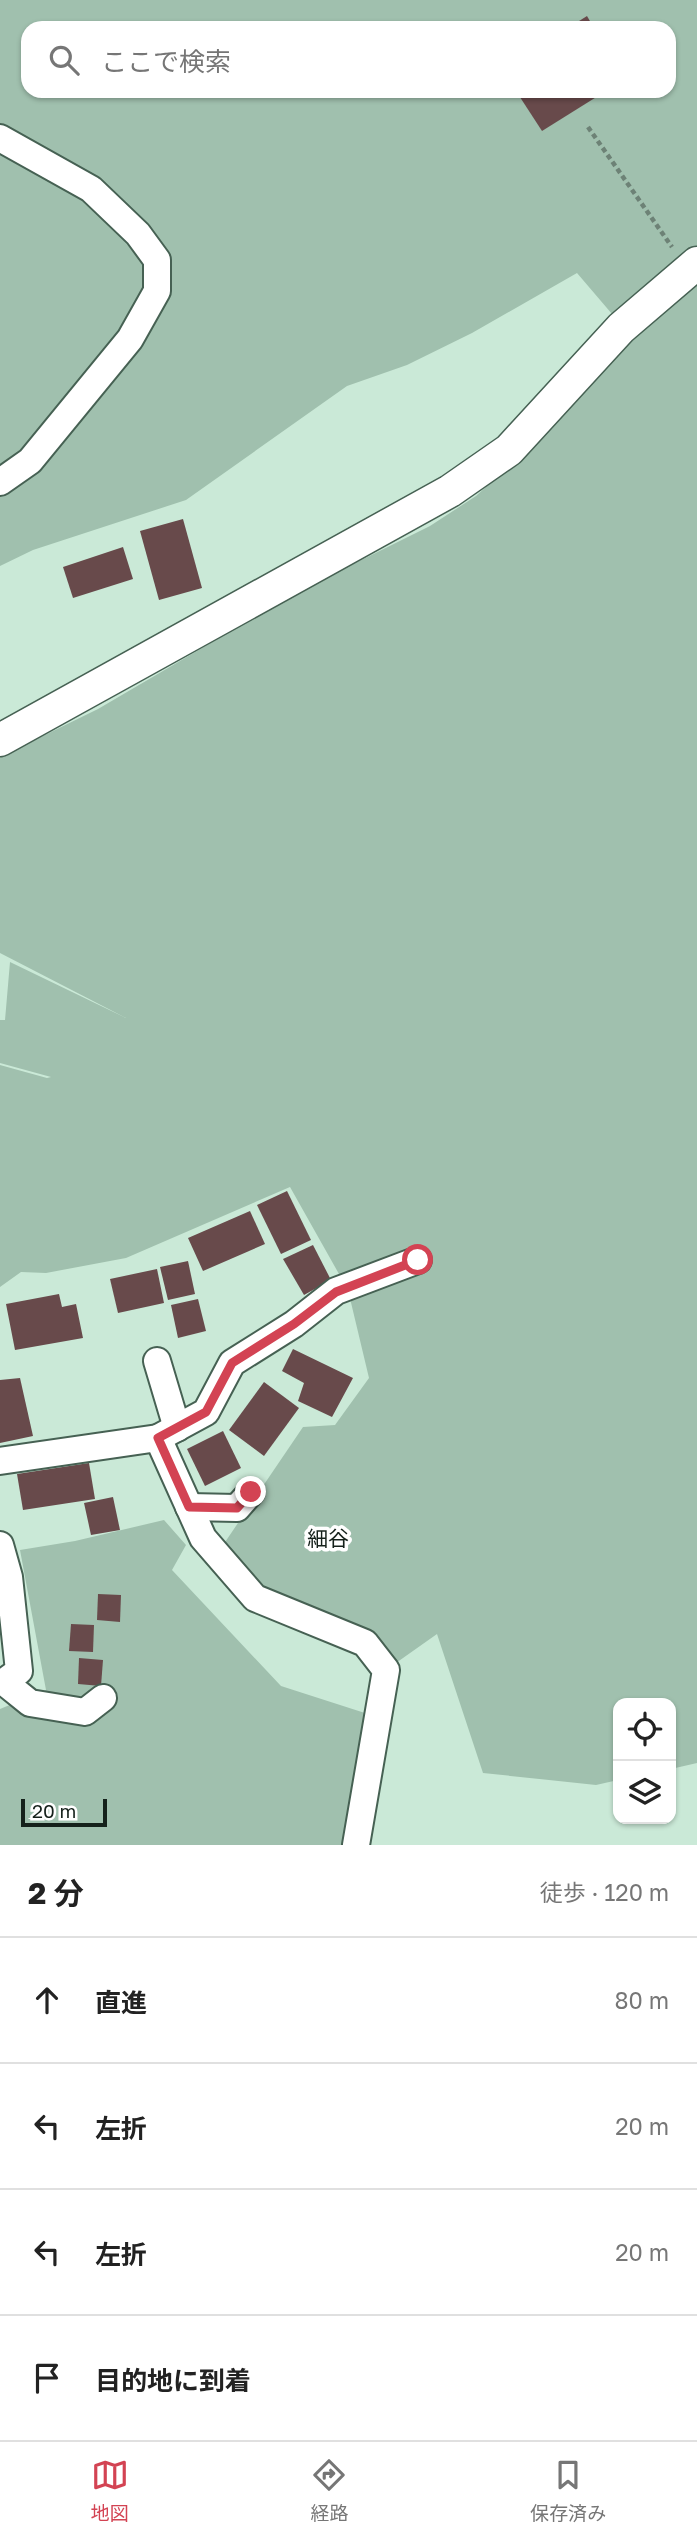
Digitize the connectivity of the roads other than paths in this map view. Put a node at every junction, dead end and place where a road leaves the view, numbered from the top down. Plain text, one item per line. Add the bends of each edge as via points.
1 (0, 138) edge
2 (693, 267) edge
3 (0, 482) edge
4 (0, 740) edge
5 (418, 1260) dead end
6 (157, 1361) dead end
7 (168, 1433) junction
8 (0, 1461) edge
9 (251, 1492) dead end
10 (189, 1507) junction
11 (0, 1545) edge
12 (2, 1682) edge
13 (103, 1698) dead end
14 (356, 1845) edge

1 - 3 street via 91,189 138,234 157,260 157,291 130,338 30,461
2 - 4 street via 621,328 509,450 450,491
5 - 7 street via 336,1292 232,1363 206,1412
6 - 7 street
7 - 8 street
7 - 10 street
9 - 10 street via 237,1508
10 - 14 street via 203,1538 255,1598 365,1643 386,1671
11 - 12 street via 9,1577 19,1671
12 - 13 street via 30,1703 85,1712

